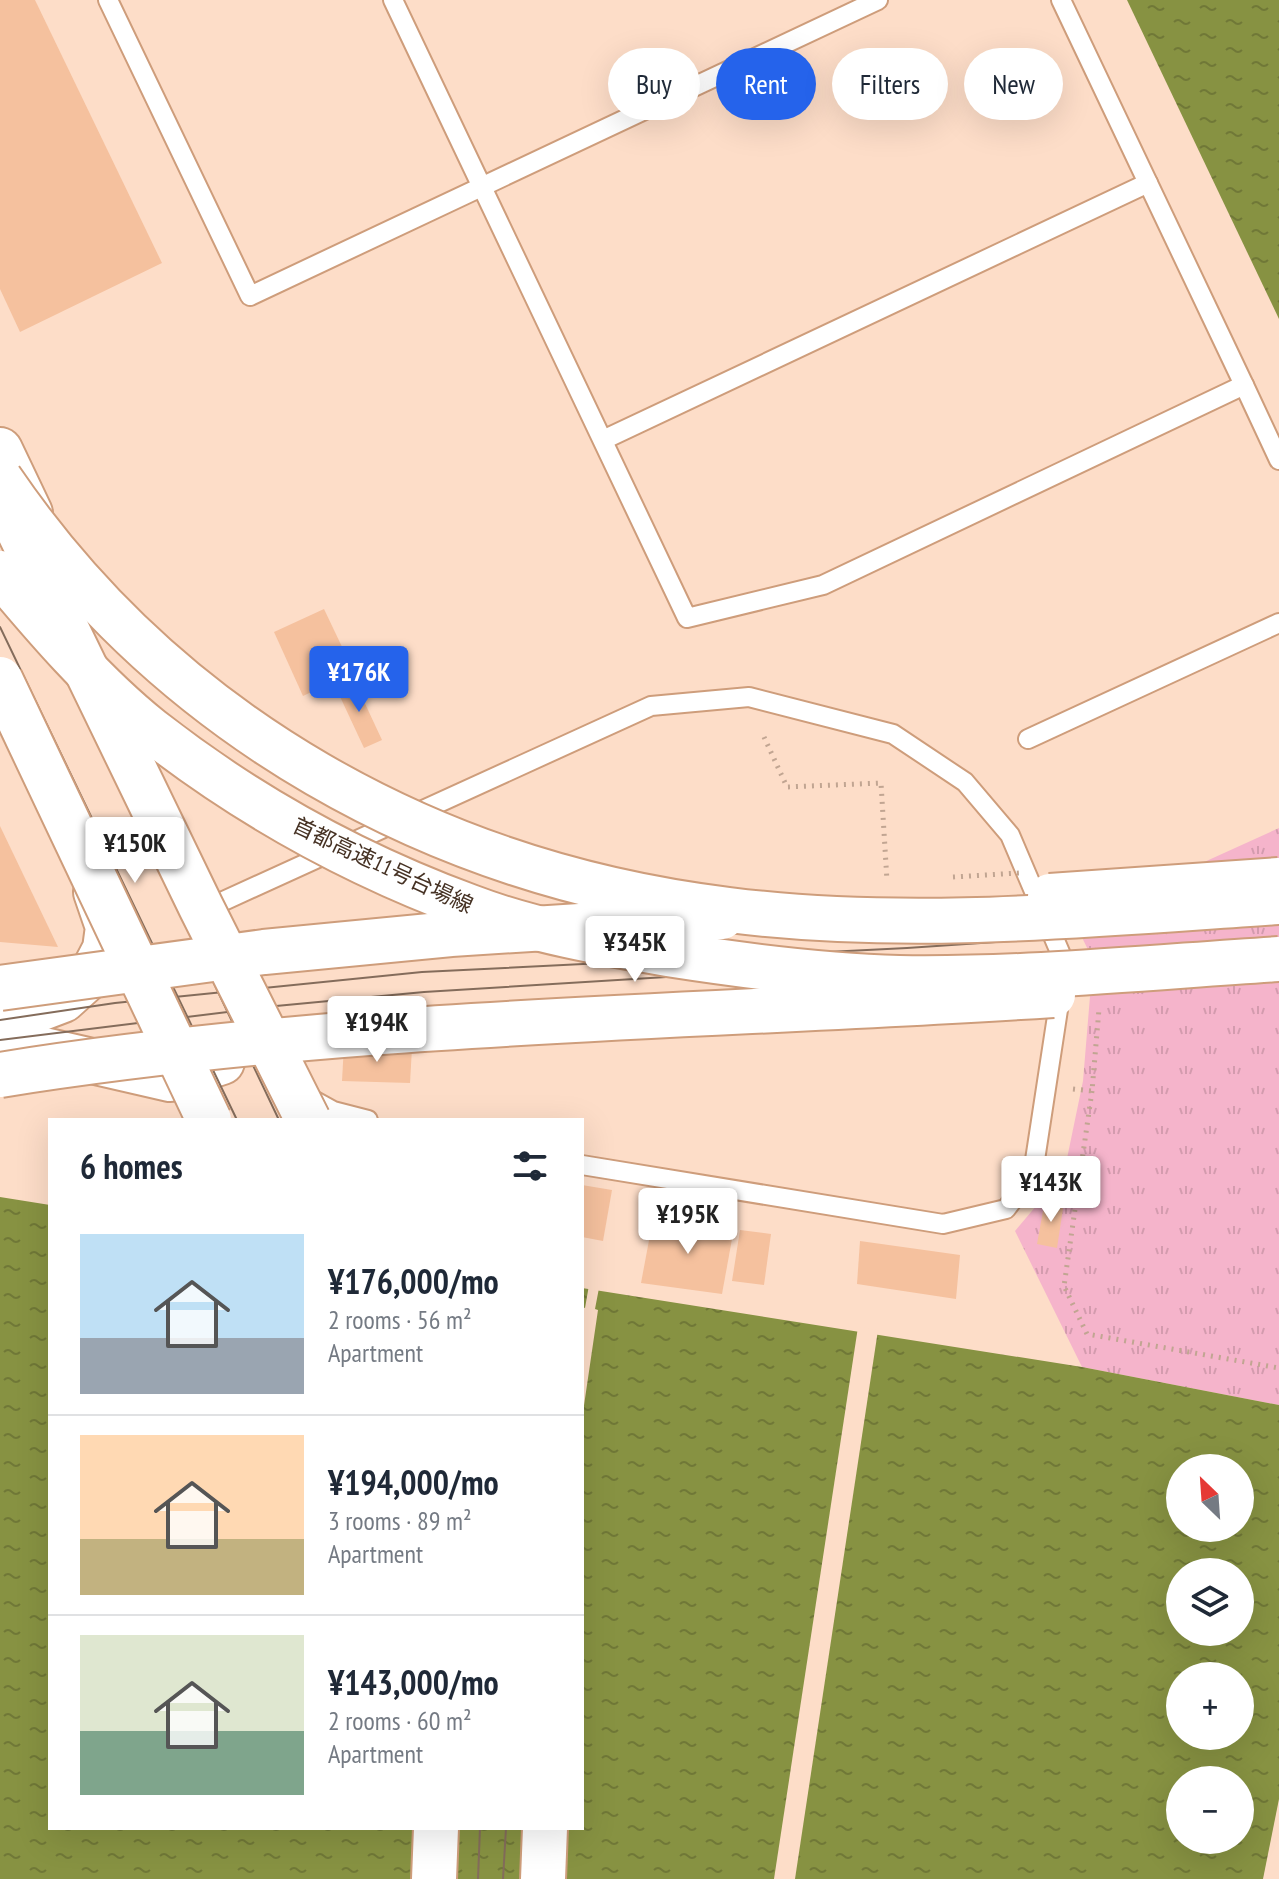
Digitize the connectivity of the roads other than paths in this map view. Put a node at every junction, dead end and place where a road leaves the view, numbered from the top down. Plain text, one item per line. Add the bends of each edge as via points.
1 (108, 0) edge
2 (393, 0) edge
3 (878, 0) edge
4 (1061, 0) edge
5 (1148, 183) junction
6 (483, 186) junction
7 (1244, 385) junction
8 (603, 440) junction
9 (0, 450) edge
10 (1279, 460) edge
11 (0, 479) edge
12 (0, 492) edge
13 (0, 573) edge
14 (1279, 623) edge
15 (0, 679) edge
16 (0, 686) edge
17 (1028, 739) dead end
18 (1279, 880) edge
19 (1279, 902) edge
20 (217, 904) junction
21 (1279, 959) edge
22 (1279, 980) edge
23 (0, 988) edge
24 (0, 1024) edge
25 (0, 1040) edge
26 (246, 1064) junction
27 (0, 1075) edge
28 (208, 1118) edge
29 (307, 1118) edge
30 (360, 1118) edge
31 (584, 1165) edge
32 (436, 1830) edge
33 (545, 1830) edge
34 (434, 1879) edge
35 (543, 1879) edge

1 - 6 lane via 250,296
2 - 6 lane
3 - 6 lane
4 - 5 lane
5 - 7 lane
5 - 8 lane
6 - 8 lane
7 - 8 lane via 823,585 687,618
7 - 10 lane
9 - 20 main road
11 - 19 main road, bridge via 89,590 222,712 377,808 496,858 644,896 730,910 893,907 992,919
12 - 29 main road, bridge
13 - 21 main road, 首都高速11号台場線, bridge via 102,686 196,763 280,817 408,883 472,909 632,948 808,974 999,976
14 - 17 lane
15 - 28 main road, bridge
16 - 24 main road via 108,927 105,949 82,985 63,1000
18 - 23 main road, bridge via 451,934 264,952
20 - 26 main road via 261,997
20 - 31 lane via 651,706 749,697 893,734 965,782 1010,835 1065,964 1033,1173 1006,1209 943,1224
22 - 27 main road, bridge via 399,1030
25 - 26 main road via 170,1079
26 - 30 lane via 333,1111
32 - 34 main road
33 - 35 main road

